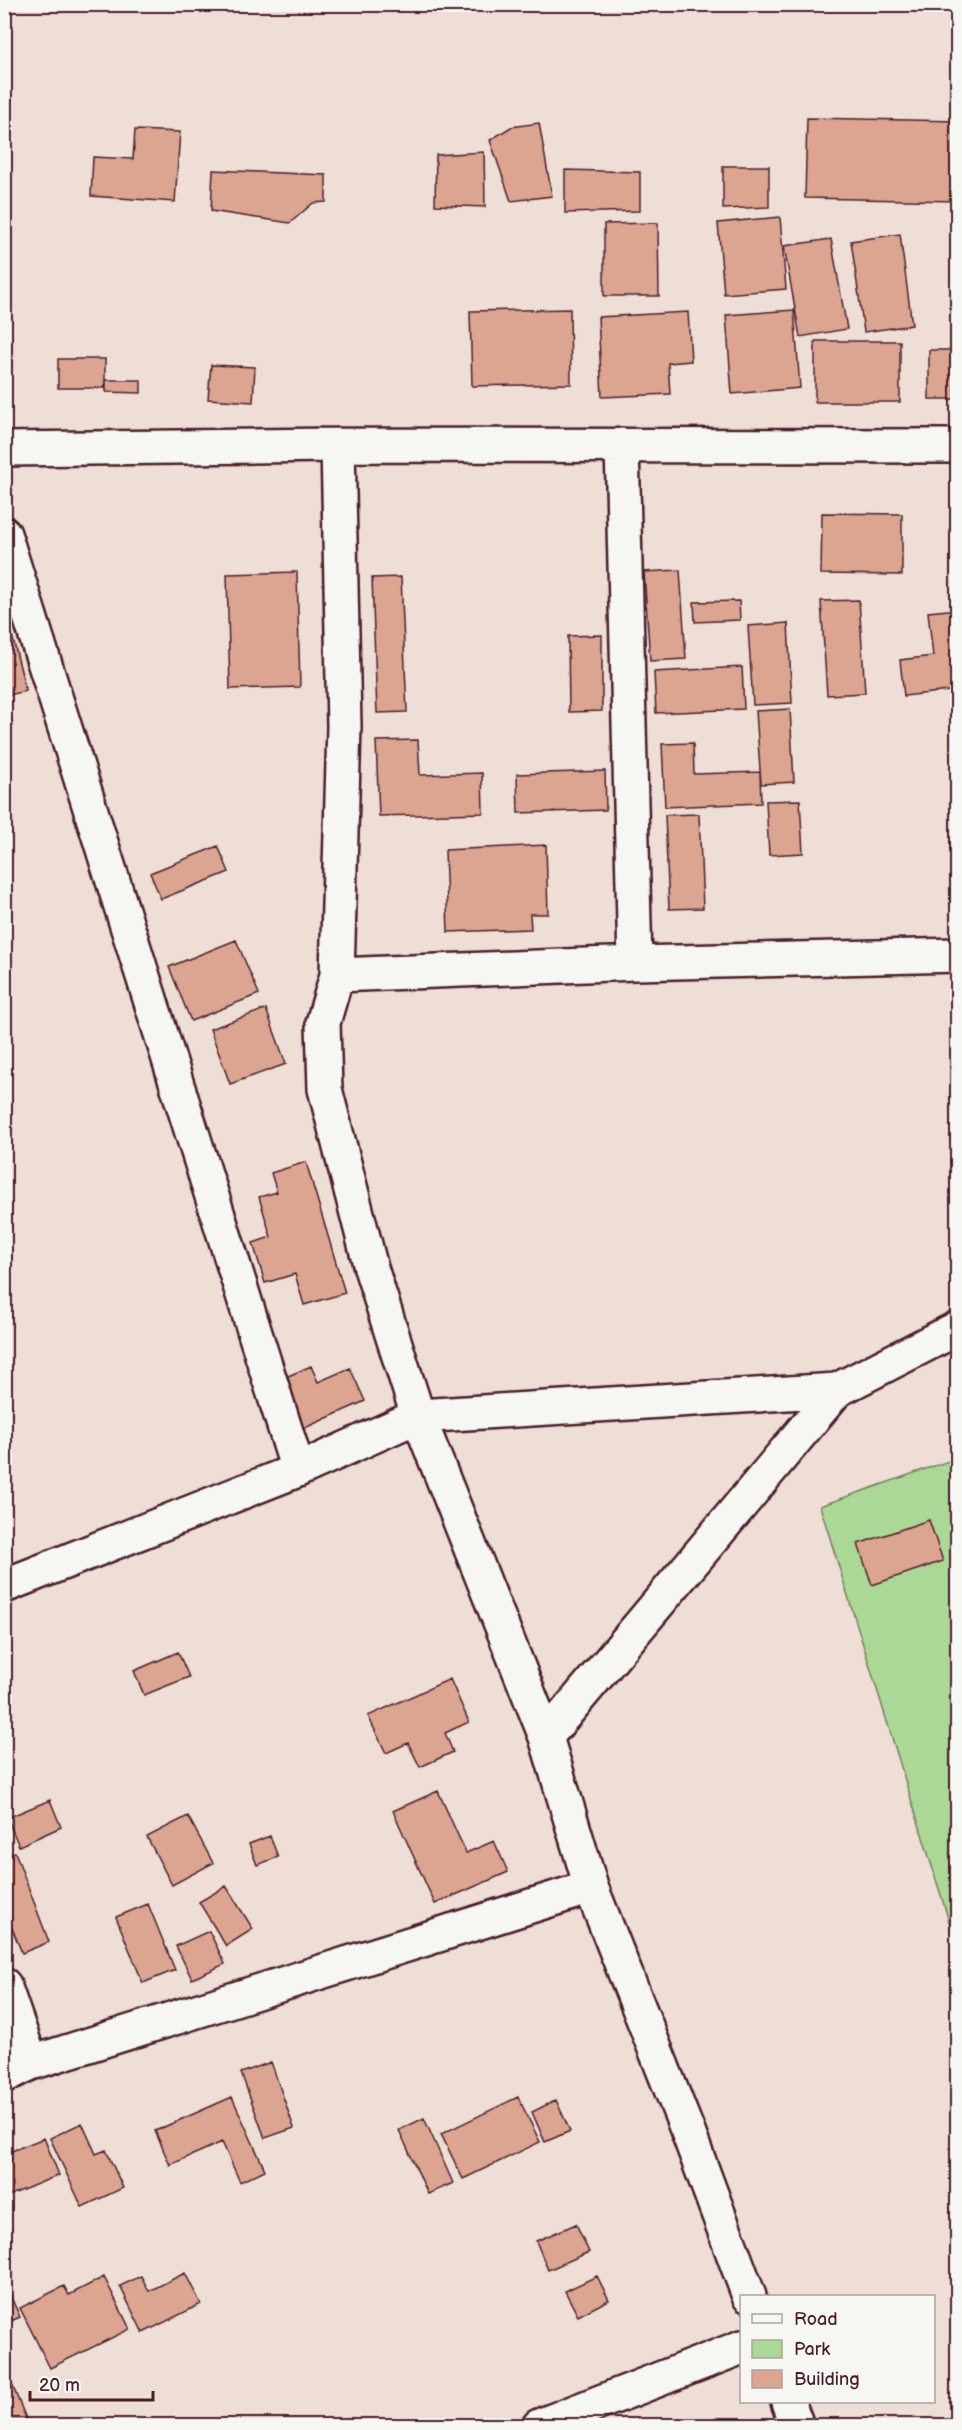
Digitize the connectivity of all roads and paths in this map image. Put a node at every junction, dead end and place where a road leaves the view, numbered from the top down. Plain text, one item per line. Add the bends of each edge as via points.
1 (338, 445) junction
2 (622, 445) junction
3 (957, 446) edge
4 (4, 449) edge
5 (4, 534) edge
6 (957, 955) edge
7 (635, 963) junction
8 (338, 975) junction
9 (957, 1328) edge
10 (837, 1390) junction
11 (418, 1416) junction
12 (298, 1470) junction
13 (4, 1586) edge
14 (546, 1737) junction
15 (591, 1887) junction
16 (4, 1985) edge
17 (18, 2070) edge
18 (749, 2295) edge
19 (740, 2347) edge
20 (788, 2403) edge
21 (539, 2426) edge
22 (797, 2426) edge

1 - 2 street
1 - 4 street
1 - 8 street via 344,726
2 - 3 street
2 - 7 street
5 - 12 street
6 - 7 street
7 - 8 street
8 - 11 street via 323,1023 325,1089 371,1268
9 - 10 street
10 - 11 street
10 - 14 street
11 - 12 street
11 - 14 street
12 - 13 street
14 - 15 street
15 - 17 street
15 - 18 street
16 - 17 street
19 - 21 street
20 - 22 street

